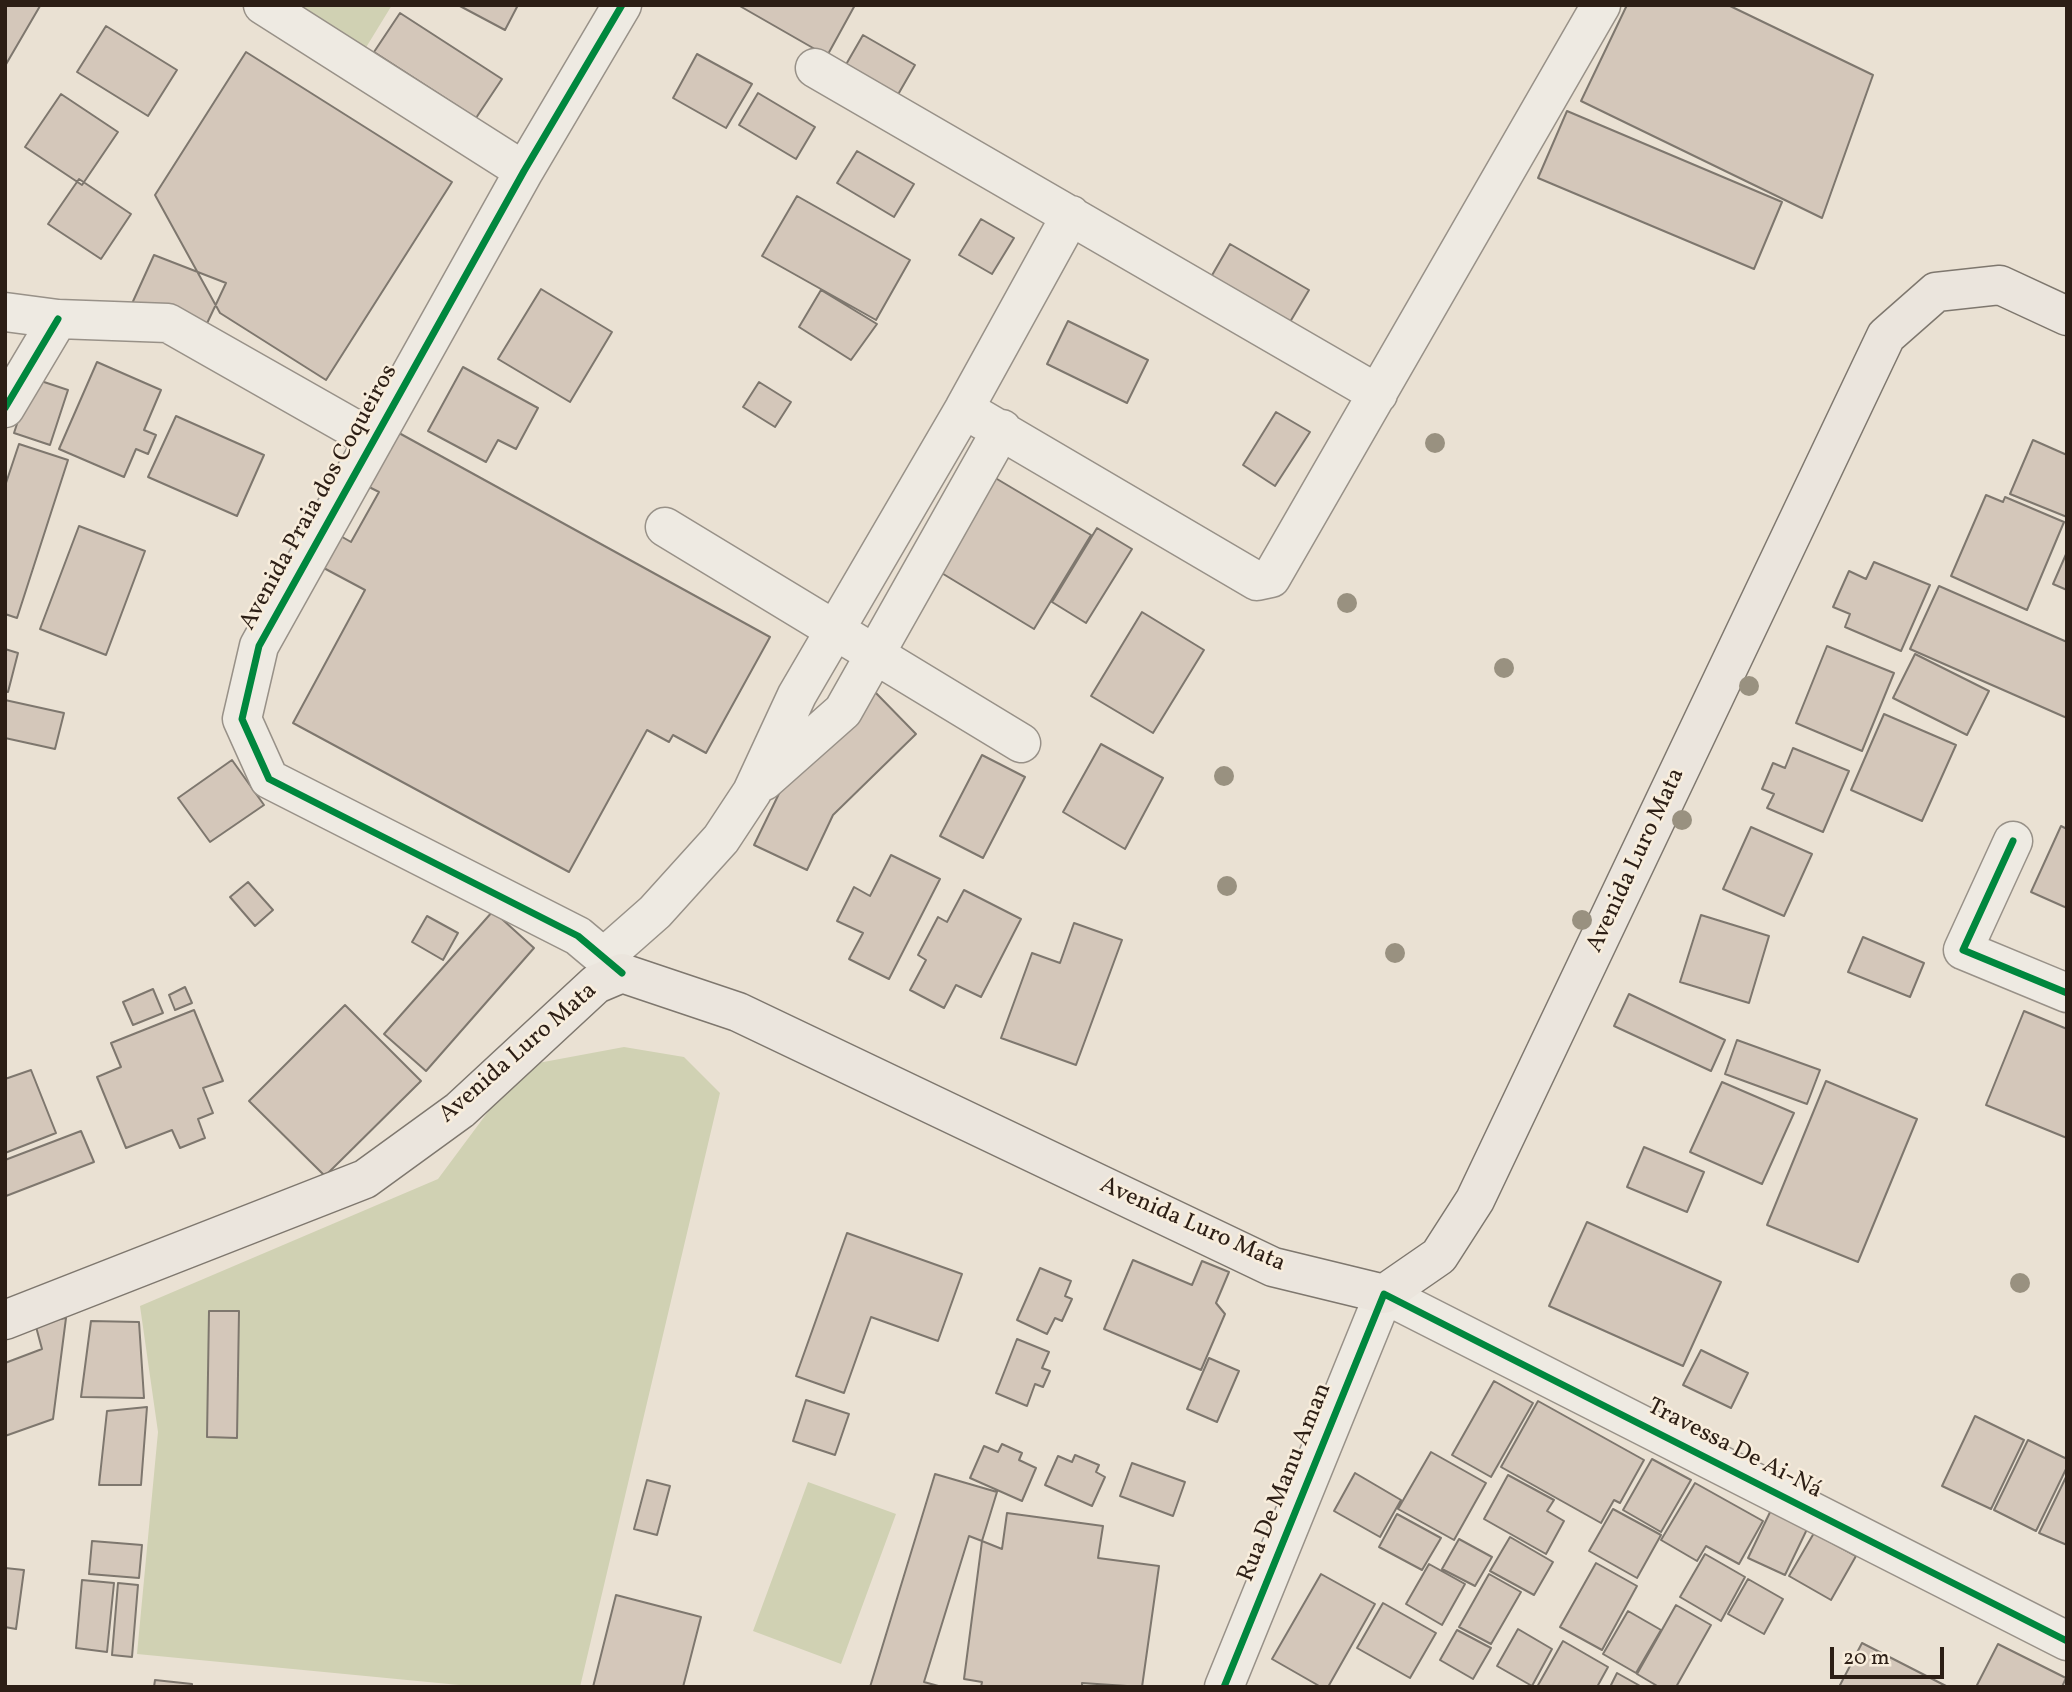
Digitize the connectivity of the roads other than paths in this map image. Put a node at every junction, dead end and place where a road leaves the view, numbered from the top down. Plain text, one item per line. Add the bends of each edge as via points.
1 (263, 5) edge
2 (622, 5) edge
3 (1601, 5) edge
4 (815, 68) dead end
5 (524, 171) junction
6 (1071, 215) junction
7 (5, 312) edge
8 (2067, 316) edge
9 (58, 319) junction
10 (1378, 394) junction
11 (5, 408) edge
12 (964, 409) junction
13 (1002, 429) junction
14 (374, 440) junction
15 (665, 527) dead end
16 (835, 630) junction
17 (874, 655) junction
18 (1021, 743) dead end
19 (752, 792) junction
20 (2013, 841) dead end
21 (613, 965) junction
22 (2067, 993) edge
23 (1384, 1294) junction
24 (5, 1320) edge
25 (2067, 1642) edge
26 (1224, 1687) edge

1 - 5 street
2 - 5 street, Avenida Praia dos Coqueiros
3 - 10 street
4 - 6 street
5 - 14 street, Avenida Praia dos Coqueiros
6 - 10 street
6 - 12 street
7 - 9 street
8 - 23 main road, Avenida Luro Mata via 2000,285 1936,292 1886,336 1475,1200 1439,1256
9 - 11 street
9 - 14 street via 168,323
10 - 13 street via 1271,578 1257,581
12 - 13 street
12 - 16 street
13 - 17 street
14 - 21 street, Avenida Praia dos Coqueiros via 259,646 242,719 269,779 578,936
15 - 16 street
16 - 17 street
16 - 19 street via 797,695
17 - 18 street
17 - 19 street via 843,711
19 - 21 street via 720,839
20 - 22 street via 1963,950
21 - 23 main road, Avenida Luro Mata via 738,1012 1273,1267
21 - 24 main road, Avenida Luro Mata via 460,1110 365,1179
23 - 25 street, Travessa De Ai-Ná
23 - 26 street, Rua De Manu Aman

